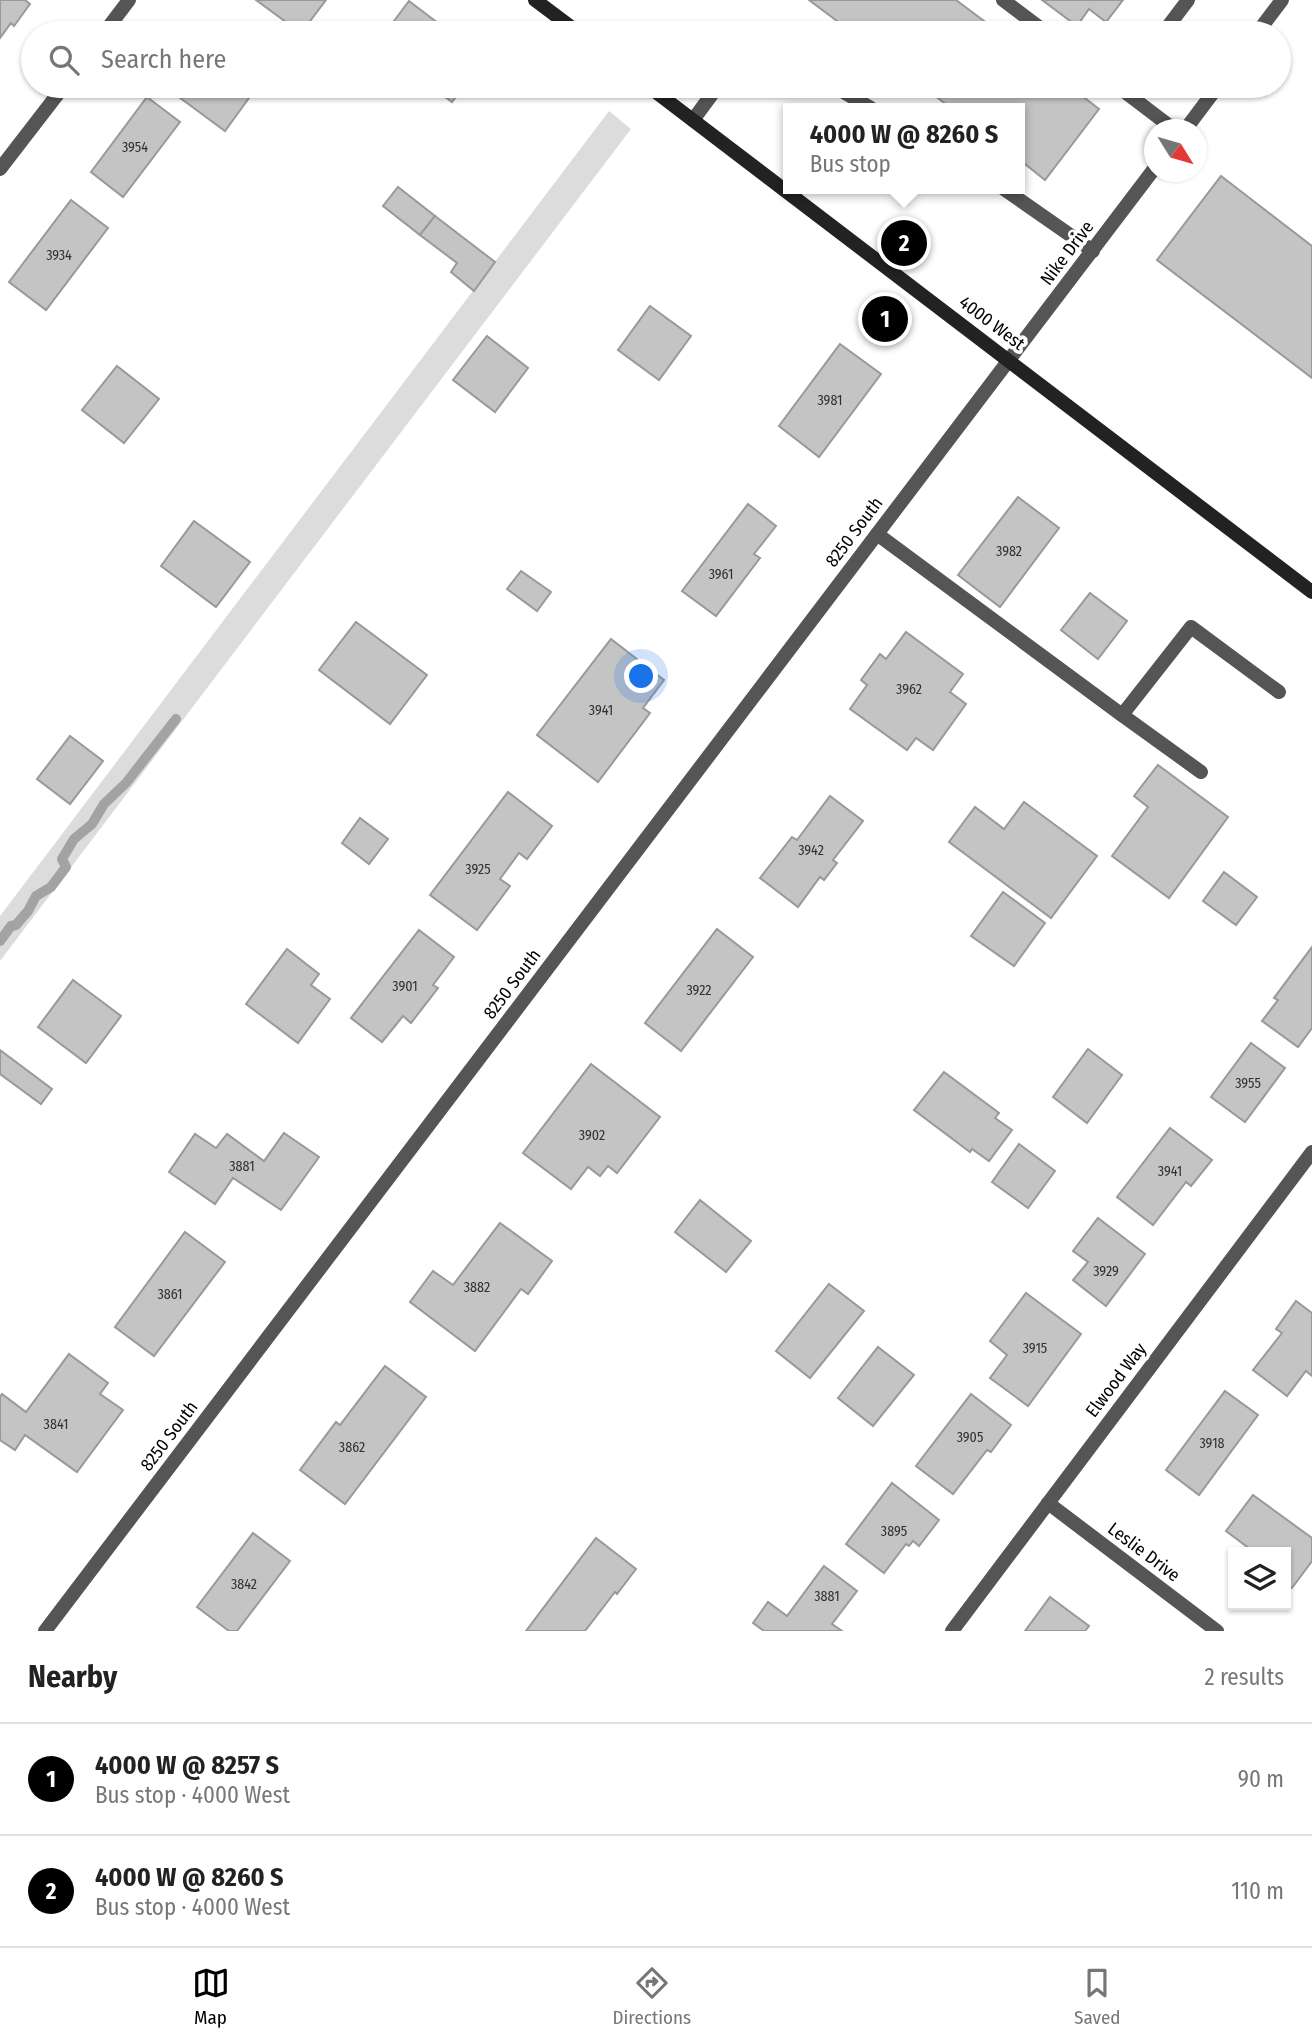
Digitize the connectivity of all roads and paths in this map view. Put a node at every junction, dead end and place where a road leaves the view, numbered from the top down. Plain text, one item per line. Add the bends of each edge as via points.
1 (129, 0) edge
2 (535, 0) edge
3 (1003, 0) edge
4 (1188, 0) edge
5 (1282, 0) edge
6 (113, 21) edge
7 (563, 21) edge
8 (1031, 21) edge
9 (1172, 21) edge
10 (1266, 21) edge
11 (55, 98) edge
12 (664, 98) edge
13 (709, 98) edge
14 (1134, 98) edge
15 (1209, 98) edge
16 (1161, 119) edge
17 (1193, 119) edge
18 (693, 120) junction
19 (0, 169) edge
20 (1144, 182) edge
21 (783, 188) edge
22 (791, 194) edge
23 (1011, 194) edge
24 (1093, 251) junction
25 (1010, 360) junction
26 (877, 534) junction
27 (1312, 592) edge
28 (1279, 692) dead end
29 (1122, 715) junction
30 (1201, 772) dead end
31 (1312, 1152) edge
32 (1048, 1503) junction
33 (45, 1631) edge
34 (952, 1631) edge
35 (1217, 1631) edge

1 - 6 street
2 - 7 main road
3 - 8 street
4 - 9 street
5 - 10 street
11 - 19 street
12 - 18 main road, 4000 West
13 - 18 street
14 - 16 street
15 - 17 street
18 - 21 main road, 4000 West
20 - 24 street, Nike Drive
22 - 25 main road, 4000 West
23 - 24 street
24 - 25 street, Nike Drive
25 - 26 street, 8250 South
25 - 27 main road, 4000 West
26 - 29 street
26 - 33 street, 8250 South
28 - 29 street via 1191,627
29 - 30 street
31 - 32 street, Elwood Way
32 - 34 street, Elwood Way
32 - 35 street, Leslie Drive

